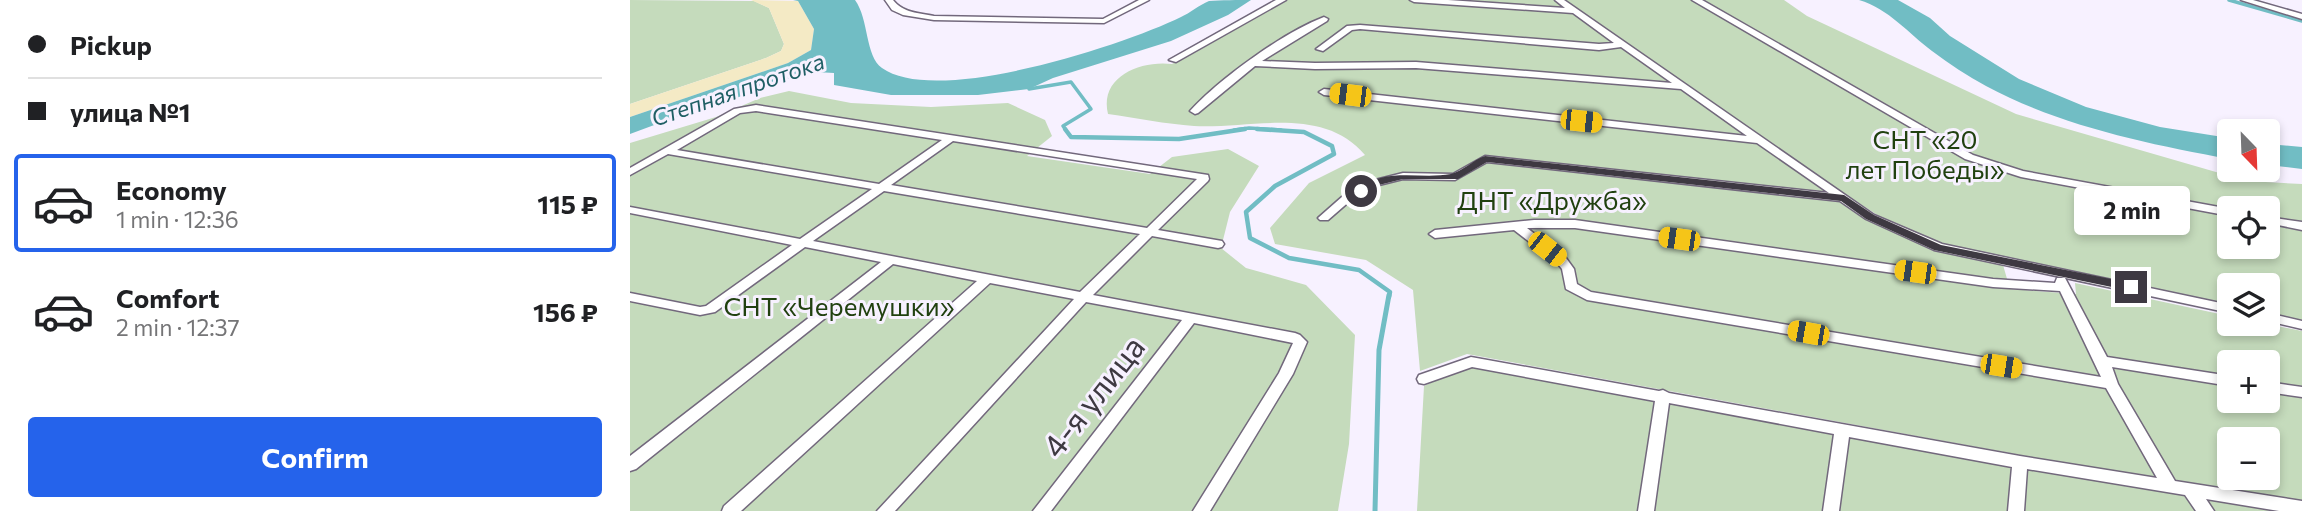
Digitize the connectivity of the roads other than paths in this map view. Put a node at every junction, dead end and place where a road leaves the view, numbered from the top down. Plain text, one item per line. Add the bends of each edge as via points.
1 (889, 0) edge
2 (1145, 0) edge
3 (1282, 0) edge
4 (1414, 0) edge
5 (1559, 0) edge
6 (1696, 0) edge
7 (2245, 0) edge
8 (1576, 11) junction
9 (2302, 17) edge
10 (1324, 19) dead end
11 (1623, 44) junction
12 (1320, 49) dead end
13 (1173, 60) dead end
14 (1256, 63) junction
15 (1686, 87) junction
16 (1324, 92) dead end
17 (1195, 111) dead end
18 (952, 137) junction
19 (1761, 140) junction
20 (667, 151) junction
21 (630, 172) edge
22 (2021, 174) joint
23 (880, 187) junction
24 (1844, 199) junction
25 (630, 211) edge
26 (2217, 211) edge
27 (1324, 218) dead end
28 (2280, 222) edge
29 (1517, 226) junction
30 (2302, 226) edge
31 (1151, 233) junction
32 (1434, 234) dead end
33 (802, 243) junction
34 (1219, 244) dead end
35 (891, 260) junction
36 (2057, 271) junction
37 (987, 279) junction
38 (2063, 287) junction
39 (630, 296) edge
40 (1083, 297) junction
41 (2217, 306) edge
42 (1191, 318) junction
43 (2280, 320) edge
44 (2302, 325) edge
45 (2102, 361) junction
46 (1424, 379) dead end
47 (2217, 379) edge
48 (2111, 384) junction
49 (2280, 389) edge
50 (2302, 392) edge
51 (1663, 395) junction
52 (1842, 429) junction
53 (2020, 461) junction
54 (630, 465) edge
55 (2168, 485) junction
56 (2189, 489) junction
57 (2302, 508) edge
58 (730, 511) edge
59 (885, 511) edge
60 (1041, 511) edge
61 (1201, 511) edge
62 (1646, 511) edge
63 (1831, 511) edge
64 (2016, 511) edge
65 (2206, 511) edge

1 - 2 street via 906,13 934,18 1104,21
3 - 13 street
4 - 8 street
5 - 8 street
6 - 22 street via 1969,157
7 - 9 street
8 - 11 street
10 - 14 street via 1286,39
11 - 12 street via 1599,47 1360,27
11 - 15 street
14 - 15 street via 1416,65
14 - 17 street via 1227,81
15 - 19 street
16 - 19 street
18 - 20 street via 751,108 737,111
18 - 23 street
18 - 31 street via 1204,177
19 - 24 street
20 - 21 street
20 - 23 street
22 - 26 street
23 - 31 street
23 - 33 street
24 - 27 street via 1485,159 1455,177 1402,176 1375,183
24 - 36 street via 1870,217 1938,247
25 - 33 street
28 - 30 street
29 - 32 street
29 - 38 street via 1575,224 1993,283
29 - 48 street via 1562,261 1571,286 1587,296
31 - 34 street
31 - 40 street
33 - 35 street
33 - 39 street via 705,311
35 - 37 street
35 - 54 street
36 - 38 street
36 - 41 street
37 - 40 street
37 - 58 street
38 - 45 street
40 - 42 street
40 - 59 street
42 - 60 street, 4-я улица
42 - 61 street via 1300,342 1286,374
43 - 44 street
45 - 47 street
45 - 48 street
46 - 51 street via 1471,362
48 - 55 street
49 - 50 street
51 - 52 street
51 - 62 street
52 - 53 street
52 - 63 street
53 - 55 street
53 - 64 street
55 - 56 street
56 - 57 street
56 - 65 street

